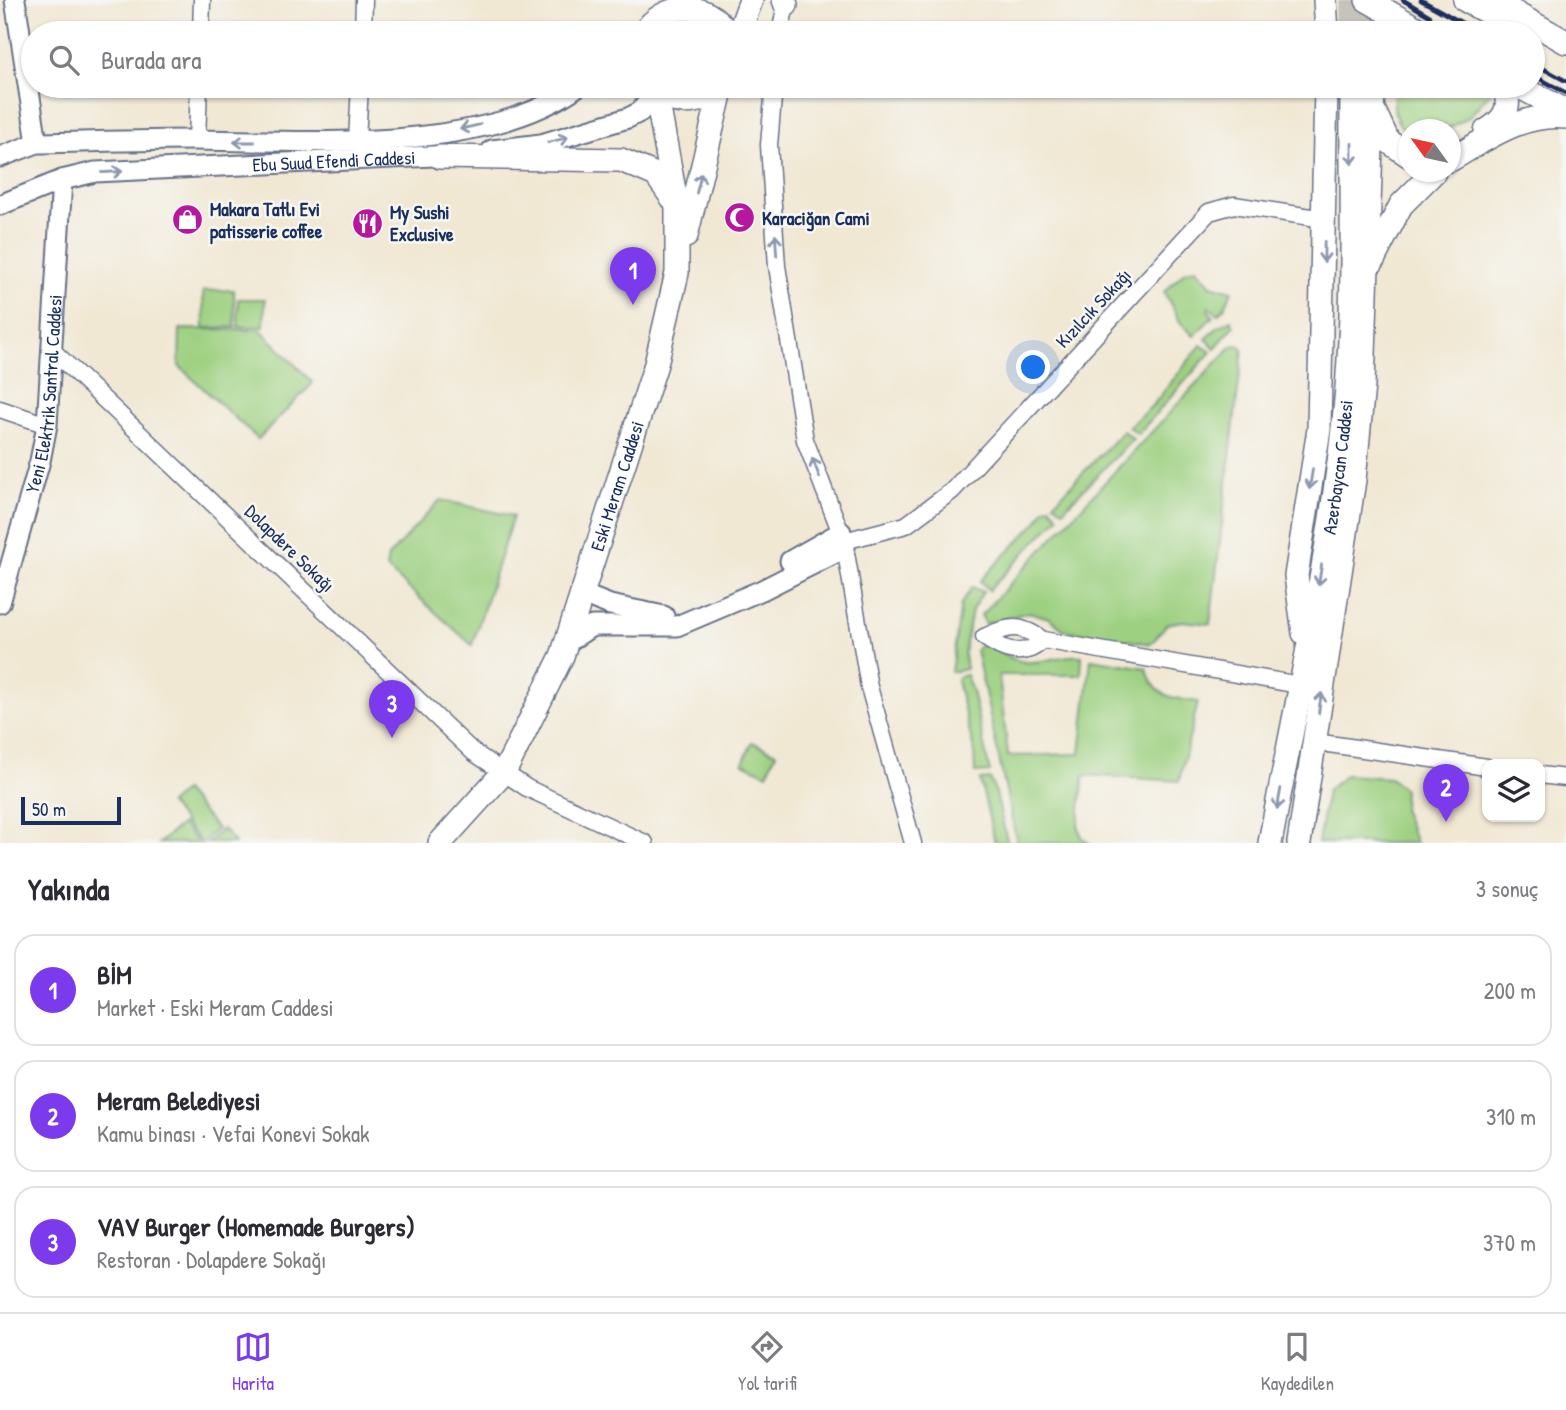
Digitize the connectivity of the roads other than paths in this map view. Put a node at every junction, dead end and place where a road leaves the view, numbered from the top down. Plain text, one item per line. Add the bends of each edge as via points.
1 (202, 0) edge
2 (364, 0) edge
3 (751, 0) edge
4 (1325, 0) edge
5 (1367, 0) edge
6 (1465, 0) edge
7 (1492, 0) edge
8 (10, 2) edge
9 (785, 2) edge
10 (201, 21) edge
11 (363, 21) edge
12 (654, 21) edge
13 (715, 21) edge
14 (743, 21) edge
15 (782, 21) edge
16 (1326, 21) edge
17 (1404, 21) edge
18 (1503, 21) edge
19 (1529, 21) edge
20 (1545, 30) edge
21 (1566, 42) edge
22 (1545, 44) edge
23 (1566, 55) edge
24 (21, 59) edge
25 (28, 98) edge
26 (199, 98) edge
27 (359, 98) edge
28 (561, 98) edge
29 (648, 98) edge
30 (655, 98) edge
31 (668, 98) edge
32 (703, 98) edge
33 (718, 98) edge
34 (773, 98) edge
35 (1326, 98) edge
36 (1352, 98) edge
37 (1373, 98) edge
38 (1374, 98) edge
39 (1508, 98) edge
40 (1541, 98) edge
41 (1566, 111) edge
42 (1566, 117) edge
43 (197, 140) junction
44 (357, 140) junction
45 (37, 143) junction
46 (1461, 144) edge
47 (1398, 148) edge
48 (1461, 155) edge
49 (440, 156) junction
50 (0, 157) edge
51 (62, 180) junction
52 (1422, 182) edge
53 (0, 205) edge
54 (677, 207) junction
55 (1324, 219) junction
56 (677, 273) junction
57 (1367, 278) junction
58 (51, 349) junction
59 (0, 409) edge
60 (47, 425) junction
61 (843, 540) junction
62 (7, 554) edge
63 (582, 594) junction
64 (0, 603) edge
65 (1042, 640) dead end
66 (566, 643) junction
67 (1307, 657) junction
68 (1300, 685) junction
69 (1315, 742) junction
70 (1482, 766) edge
71 (505, 771) junction
72 (1545, 776) edge
73 (1566, 778) edge
74 (440, 843) edge
75 (645, 843) edge
76 (913, 843) edge
77 (1270, 843) edge
78 (1298, 843) edge

1 - 10 street
2 - 11 street
3 - 14 main road
4 - 16 main road
5 - 17 main road
6 - 18 main road
7 - 19 main road
8 - 24 street
9 - 15 street
12 - 13 main road via 674,10 693,9
20 - 21 main road
22 - 23 main road
25 - 45 street
26 - 43 street
27 - 44 street
28 -> 44 street, Ebu Suud Efendi Caddesi via 529,113 420,138
49 -> 29 street, Ebu Suud Efendi Caddesi via 573,136 640,112
30 - 54 main road, Eski Meram Caddesi
31 - 32 main road via 691,102
56 -> 33 main road
61 -> 34 street via 806,440 777,266 769,145
35 - 55 main road
36 -> 67 main road, Azerbaycan Caddesi via 1349,369
37 - 57 main road, Azerbaycan Caddesi
38 - 47 main road via 1382,134
39 - 46 main road via 1504,118
40 - 41 main road
42 - 48 main road via 1522,121
44 -> 43 street, Ebu Suud Efendi Caddesi
43 - 45 street, Ebu Suud Efendi Caddesi
45 - 50 street, Ebu Suud Efendi Caddesi
51 -> 49 street, Ebu Suud Efendi Caddesi via 95,172
49 - 54 main road via 621,160 656,175
51 - 53 street, Ebu Suud Efendi Caddesi
51 - 58 street, Yeni Elektrik Santral Caddesi
52 - 57 main road via 1394,215
54 - 56 main road, Eski Meram Caddesi
55 - 61 street, Kızılcık Sokağı via 1234,205 1209,212 952,491 906,525
55 -> 67 main road via 1319,429 1296,576
56 - 63 main road, Eski Meram Caddesi via 656,364
69 -> 57 main road, Azerbaycan Caddesi via 1354,480
58 - 60 street, Yeni Elektrik Santral Caddesi
58 - 71 street, Dolapdere Sokağı via 473,752
59 - 60 street
60 - 62 street, Yeni Elektrik Santral Caddesi
61 - 63 street via 681,615 658,617
61 - 66 street via 762,590 677,626 592,626
61 - 76 street via 869,687
62 - 64 street, Yeni Elektrik Santral Caddesi
63 - 66 main road, Eski Meram Caddesi
65 - 68 street
66 - 71 main road, Eski Meram Caddesi
67 - 68 main road, Azerbaycan Caddesi
68 -> 77 main road, Azerbaycan Caddesi
69 - 70 street
69 - 78 main road, Azerbaycan Caddesi
71 - 74 main road, Eski Meram Caddesi
71 - 75 street, Dolapdere Sokağı via 527,788
72 - 73 street

